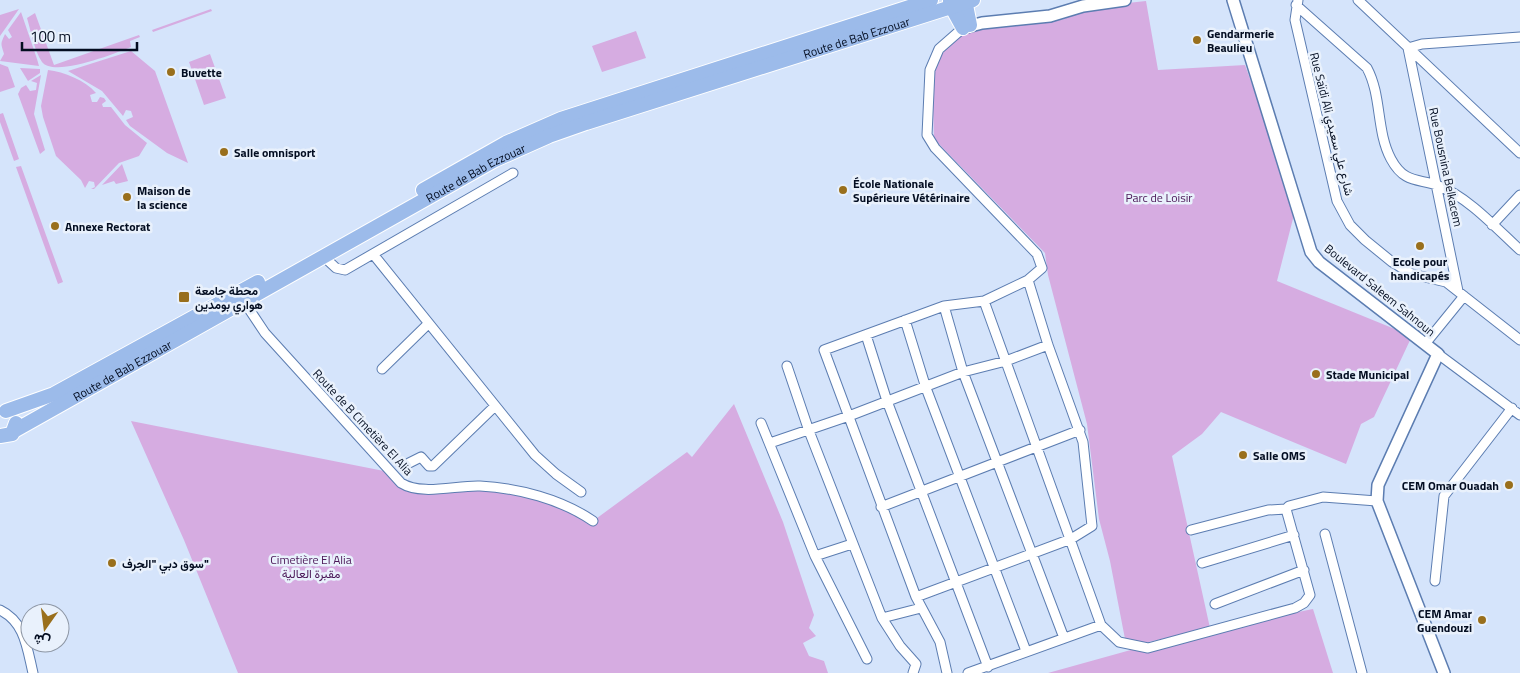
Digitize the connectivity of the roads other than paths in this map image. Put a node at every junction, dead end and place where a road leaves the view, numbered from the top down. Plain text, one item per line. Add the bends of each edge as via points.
1 (931, 0) edge
2 (1125, 0) edge
3 (1233, 0) edge
4 (1358, 0) edge
5 (968, 1) edge
6 (1297, 2) edge
7 (951, 4) edge
8 (967, 27) junction
9 (1520, 37) edge
10 (1408, 48) junction
11 (1520, 153) edge
12 (514, 173) dead end
13 (1437, 185) junction
14 (1520, 195) edge
15 (1492, 225) junction
16 (1520, 250) edge
17 (373, 254) junction
18 (324, 256) junction
19 (1028, 280) junction
20 (1461, 294) junction
21 (240, 297) junction
22 (984, 301) junction
23 (944, 306) junction
24 (906, 320) junction
25 (428, 324) junction
26 (182, 330) junction
27 (866, 335) junction
28 (1520, 340) edge
29 (1425, 344) junction
30 (1048, 345) junction
31 (1438, 354) junction
32 (1006, 361) junction
33 (787, 366) dead end
34 (382, 369) dead end
35 (963, 372) junction
36 (926, 388) junction
37 (887, 401) junction
38 (495, 406) junction
39 (1512, 408) junction
40 (3, 412) edge
41 (1520, 415) edge
42 (849, 416) junction
43 (761, 423) dead end
44 (809, 430) junction
45 (1080, 430) junction
46 (5, 436) edge
47 (770, 443) junction
48 (1037, 446) junction
49 (998, 462) junction
50 (409, 463) dead end
51 (961, 476) junction
52 (922, 491) junction
53 (581, 492) dead end
54 (1377, 501) junction
55 (881, 507) junction
56 (1286, 509) junction
57 (592, 521) dead end
58 (1191, 530) dead end
59 (1325, 534) dead end
60 (1294, 535) junction
61 (1071, 539) junction
62 (852, 544) junction
63 (1032, 553) junction
64 (815, 556) junction
65 (1202, 563) dead end
66 (995, 568) junction
67 (1304, 570) junction
68 (1435, 581) dead end
69 (956, 582) junction
70 (916, 597) junction
71 (1215, 604) dead end
72 (921, 608) junction
73 (0, 610) edge
74 (882, 618) junction
75 (1101, 625) junction
76 (1064, 638) junction
77 (1026, 651) junction
78 (867, 659) dead end
79 (988, 667) junction
80 (33, 673) edge
81 (913, 673) edge
82 (947, 673) edge
83 (968, 673) edge
84 (1362, 673) edge
85 (1444, 673) edge

1 - 21 main road, Route de Bab Ezzouar via 542,126 489,153
2 - 8 street via 1083,6 1050,16
3 - 29 street, Boulevard Saleem Sahnoun via 1311,252 1319,262
4 - 10 street
5 - 7 main road, Route de Bab Ezzouar
5 - 8 main road
6 - 13 street via 1366,68 1374,82 1385,145 1392,162 1412,180
6 - 20 street, Rue Saïdi Ali شارع علي سعيدي via 1295,20 1301,52 1337,202 1350,225 1392,262 1412,274 1446,282
7 - 8 main road
7 - 18 main road, Route de Bab Ezzouar via 549,136 495,160
8 - 19 street via 944,42 932,62 927,135 935,148 1038,254 1042,268
9 - 10 street via 1422,44
10 - 11 street
10 - 13 street, Rue Bousnina Belkacem
12 - 17 street
13 - 15 street via 1454,193
13 - 20 street, Rue Bousnina Belkacem
14 - 15 street
15 - 16 street
17 - 18 street via 340,270
17 - 25 street
18 - 21 main road, Route de Bab Ezzouar
19 - 22 street
19 - 30 street
20 - 28 street, Rue Saïdi Ali شارع علي سعيدي
20 - 29 street
21 - 26 main road, Route de Bab Ezzouar
21 - 57 street, Route de B Cimetière El Alia via 266,333 401,483 414,489 479,486 508,490 564,504
22 - 23 street
22 - 32 street
23 - 24 street
23 - 35 street
24 - 27 street
24 - 36 street
25 - 34 street
25 - 38 street
26 - 40 main road, Route de Bab Ezzouar via 47,397
26 - 46 main road, Route de Bab Ezzouar
27 - 37 street
27 - 42 street via 824,350
29 - 31 street, Boulevard Saleem Sahnoun
30 - 32 street
30 - 45 street
31 - 39 street
31 - 54 street, Boulevard Saleem Sahnoun via 1378,485
32 - 35 street
32 - 48 street
33 - 44 street
35 - 36 street
35 - 49 street
36 - 37 street
36 - 51 street
37 - 42 street
37 - 52 street
38 - 50 street via 433,466 421,457
38 - 53 street via 535,455
39 - 41 street
39 - 68 street via 1444,496
40 - 46 main road via 15,417 17,424
42 - 44 street
42 - 55 street
43 - 47 street
44 - 47 street
44 - 62 street
45 - 48 street
45 - 61 street via 1092,526
47 - 64 street
48 - 49 street
48 - 61 street
49 - 51 street
49 - 63 street
51 - 52 street
51 - 66 street
52 - 55 street
52 - 69 street
54 - 56 street via 1323,498
54 - 85 street
55 - 70 street
56 - 58 street via 1268,510
56 - 60 street
59 - 84 street
60 - 65 street
60 - 67 street
61 - 63 street
61 - 75 street
62 - 64 street
62 - 74 street
63 - 66 street
63 - 76 street
64 - 78 street
66 - 69 street
66 - 77 street
67 - 71 street
67 - 75 street via 1310,595 1304,603 1255,621 1148,648 1118,642
69 - 70 street
69 - 79 street
70 - 72 street
72 - 74 street
72 - 82 street via 940,642
73 - 80 street via 18,624
74 - 81 street via 916,664
75 - 76 street
76 - 77 street
77 - 79 street
79 - 83 street

